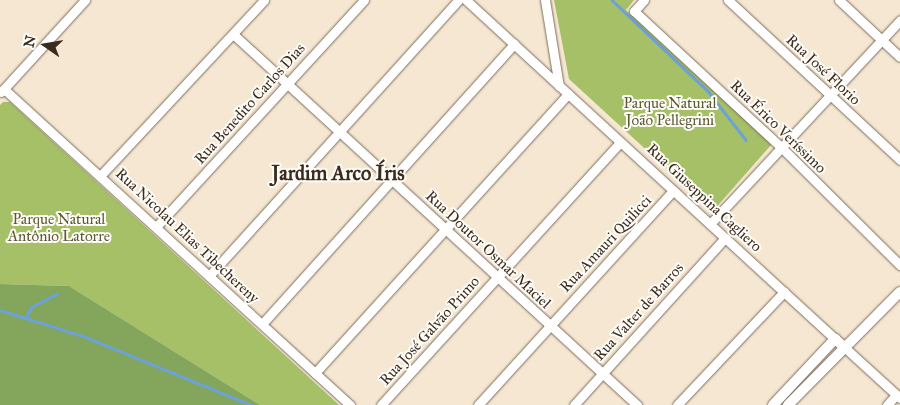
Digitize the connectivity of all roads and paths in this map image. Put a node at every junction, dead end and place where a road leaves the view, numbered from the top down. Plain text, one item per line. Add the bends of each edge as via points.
1 (85, 0) edge
2 (264, 0) edge
3 (364, 0) edge
4 (458, 0) edge
5 (466, 0) edge
6 (545, 0) edge
7 (644, 0) edge
8 (728, 0) edge
9 (839, 0) edge
10 (900, 20) edge
11 (233, 34) junction
12 (882, 40) junction
13 (514, 44) junction
14 (900, 57) edge
15 (288, 84) junction
16 (559, 86) junction
17 (2, 91) edge
18 (568, 94) junction
19 (830, 96) junction
20 (339, 132) junction
21 (620, 142) junction
22 (781, 147) junction
23 (900, 160) edge
24 (101, 175) junction
25 (391, 179) junction
26 (673, 191) junction
27 (710, 224) junction
28 (156, 227) junction
29 (445, 229) junction
30 (725, 238) junction
31 (900, 265) edge
32 (209, 276) junction
33 (497, 276) junction
34 (784, 292) junction
35 (900, 292) edge
36 (262, 324) junction
37 (550, 325) junction
38 (835, 339) junction
39 (843, 346) junction
40 (315, 373) junction
41 (602, 373) junction
42 (898, 397) edge
43 (350, 405) edge
44 (381, 405) edge
45 (478, 405) edge
46 (574, 405) edge
47 (637, 405) edge
48 (677, 405) edge
49 (773, 405) edge
50 (788, 405) edge
51 (887, 405) edge

1 - 17 street
2 - 11 street
3 - 15 street, Rua Benedito Carlos Dias
4 - 20 street
5 - 13 street, Rua Giuseppina Cagliero
6 - 16 street
7 - 22 street, Rua Érico Veríssimo via 634,11
8 - 19 street, Rua José Florio
9 - 12 street
10 - 12 street
11 - 15 street, Rua Doutor Osmar Maciel
11 - 24 street
12 - 14 street
12 - 19 street
13 - 16 street, Rua Giuseppina Cagliero
13 - 25 street
15 - 20 street, Rua Doutor Osmar Maciel
15 - 28 street, Rua Benedito Carlos Dias
16 - 18 street, Rua Giuseppina Cagliero
17 - 24 street, Rua Nicolau Elias Tibechereny
18 - 21 street, Rua Giuseppina Cagliero
18 - 29 street
19 - 22 street
19 - 23 street, Rua José Florio
20 - 25 street, Rua Doutor Osmar Maciel
20 - 32 street
21 - 26 street, Rua Giuseppina Cagliero
21 - 33 street, Rua José Galvão Primo
22 - 27 street
22 - 31 street, Rua Érico Veríssimo
24 - 28 street, Rua Nicolau Elias Tibechereny
25 - 29 street, Rua Doutor Osmar Maciel
25 - 36 street
26 - 27 street, Rua Giuseppina Cagliero
26 - 37 street, Rua Amauri Quilicci
27 - 30 street, Rua Giuseppina Cagliero
28 - 32 street, Rua Nicolau Elias Tibechereny
29 - 33 street, Rua Doutor Osmar Maciel
29 - 40 street
30 - 34 street, Rua Giuseppina Cagliero
30 - 41 street, Rua Valter de Barros
32 - 36 street, Rua Nicolau Elias Tibechereny
33 - 37 street, Rua Doutor Osmar Maciel
33 - 44 street, Rua José Galvão Primo
34 - 38 street, Rua Giuseppina Cagliero
34 - 48 street
35 - 39 street
36 - 40 street, Rua Nicolau Elias Tibechereny
37 - 41 street, Rua Doutor Osmar Maciel
37 - 45 street, Rua Amauri Quilicci
38 - 39 street, Rua Giuseppina Cagliero
38 - 49 street
39 - 42 street, Rua Giuseppina Cagliero
39 - 50 street
40 - 43 street, Rua Nicolau Elias Tibechereny
41 - 46 street, Rua Valter de Barros
41 - 47 street, Rua Doutor Osmar Maciel
42 - 51 street

